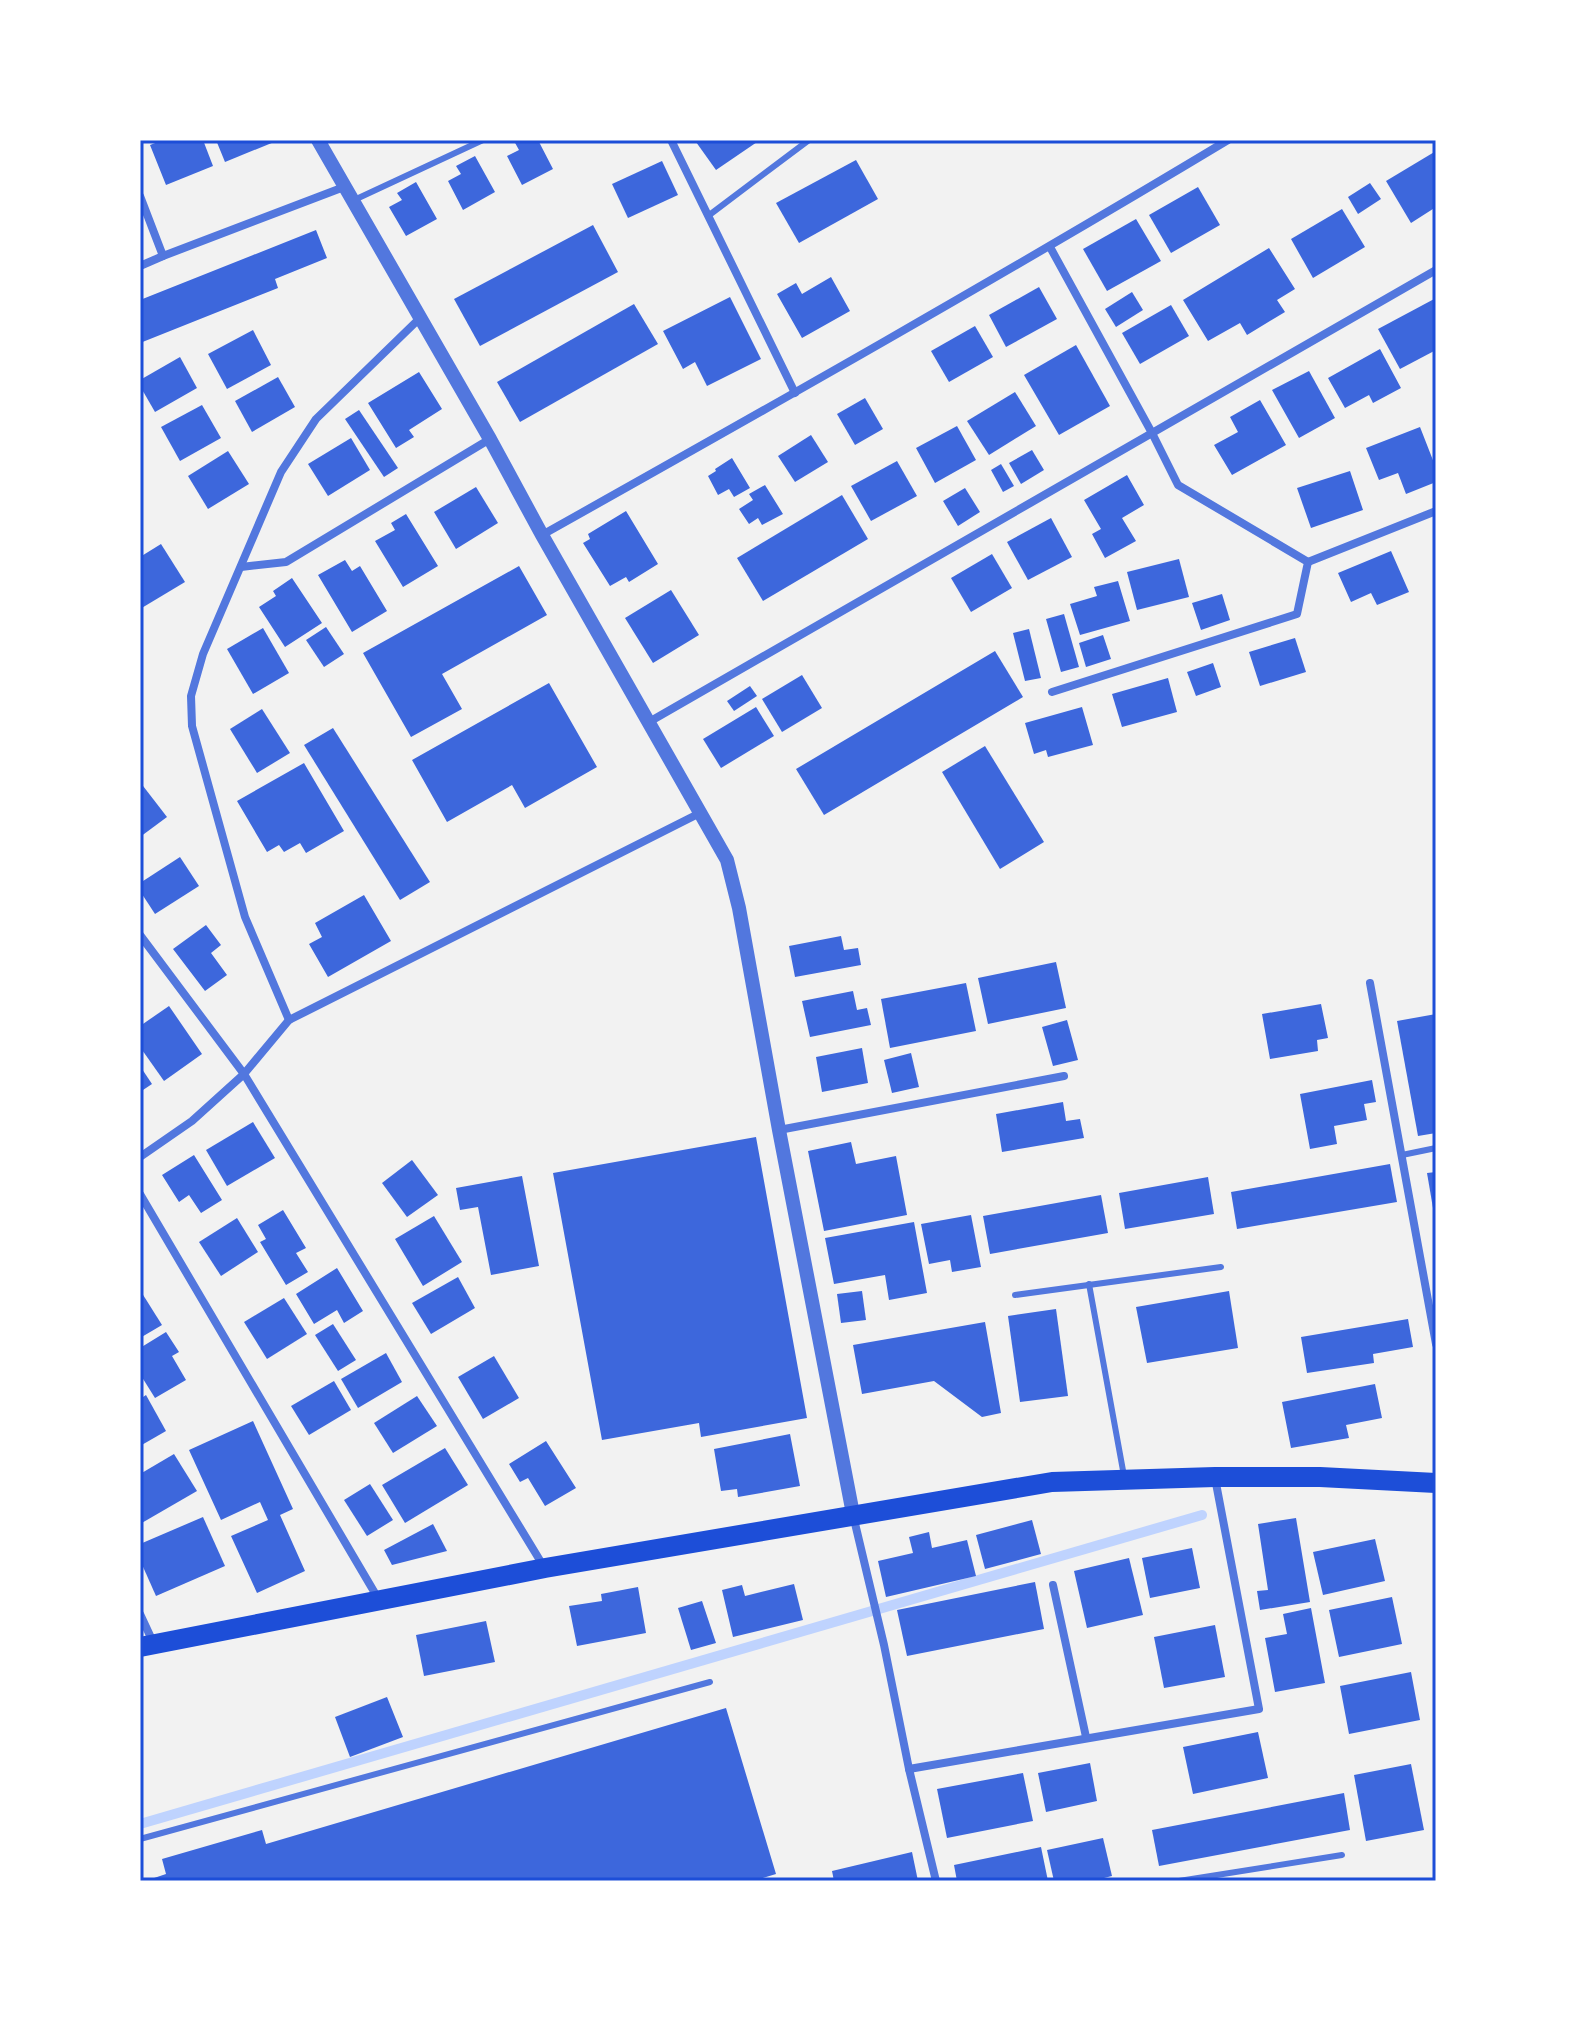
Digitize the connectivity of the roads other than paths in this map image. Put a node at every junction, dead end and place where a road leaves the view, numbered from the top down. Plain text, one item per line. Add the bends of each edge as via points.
1 (318, 140) edge
2 (483, 140) edge
3 (671, 140) edge
4 (809, 140) edge
5 (1228, 140) edge
6 (344, 187) junction
7 (140, 196) edge
8 (352, 201) junction
9 (708, 216) junction
10 (1050, 247) junction
11 (163, 256) junction
12 (140, 266) edge
13 (1436, 270) edge
14 (420, 318) junction
15 (795, 393) junction
16 (1152, 433) junction
17 (490, 439) junction
18 (1436, 511) edge
19 (542, 535) junction
20 (1308, 562) junction
21 (241, 567) junction
22 (1052, 692) dead end
23 (649, 722) junction
24 (700, 813) junction
25 (140, 935) edge
26 (1370, 983) dead end
27 (289, 1020) junction
28 (244, 1074) junction
29 (1064, 1076) dead end
30 (779, 1130) junction
31 (1436, 1148) edge
32 (1402, 1155) junction
33 (140, 1157) edge
34 (140, 1194) edge
35 (1221, 1267) dead end
36 (1089, 1284) junction
37 (1015, 1295) dead end
38 (1436, 1344) edge
39 (1215, 1477) junction
40 (1125, 1480) junction
41 (1436, 1483) edge
42 (853, 1514) junction
43 (545, 1568) junction
44 (1053, 1585) dead end
45 (379, 1601) junction
46 (140, 1614) edge
47 (147, 1646) edge
48 (710, 1682) dead end
49 (1086, 1737) junction
50 (909, 1769) junction
51 (140, 1839) edge
52 (1342, 1855) dead end
53 (936, 1881) edge
54 (1179, 1881) edge

1 - 6 street
2 - 8 lane
3 - 9 street
4 - 9 lane
5 - 10 street
6 - 8 street
6 - 11 street
7 - 11 street
8 - 14 street
9 - 15 street
10 - 15 street
10 - 16 street
11 - 12 street
13 - 16 street
14 - 17 street
14 - 21 street via 316,419 281,472
15 - 19 street
16 - 20 street via 1178,485
16 - 23 street
17 - 19 street
17 - 21 street via 286,562
18 - 20 street
19 - 23 street
20 - 22 street via 1297,614
21 - 27 street via 203,654 191,696 192,726 245,917
23 - 24 street
24 - 27 street
24 - 30 street via 727,860 739,908
25 - 28 street
26 - 32 street
27 - 28 street
28 - 33 street via 192,1121
28 - 43 street
29 - 30 street
30 - 42 street
31 - 32 lane
32 - 38 street
34 - 45 street
35 - 36 lane
36 - 37 lane
36 - 40 lane
39 - 40 main road
39 - 41 main road
39 - 49 street via 1259,1709
40 - 42 main road via 1052,1482
42 - 43 main road
42 - 50 street
43 - 45 main road
44 - 49 street
45 - 47 main road
46 - 47 street
48 - 51 lane
49 - 50 street
50 - 53 street
52 - 54 lane

